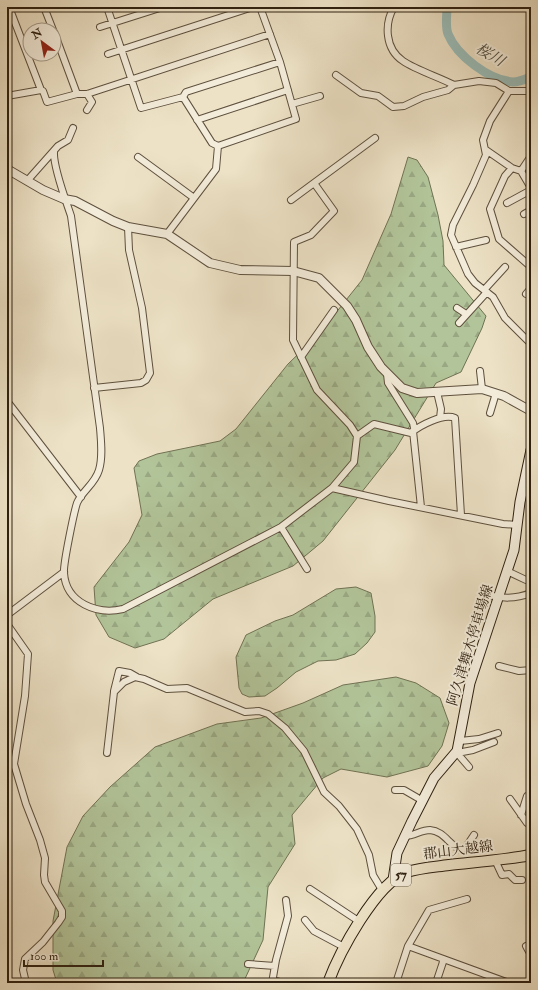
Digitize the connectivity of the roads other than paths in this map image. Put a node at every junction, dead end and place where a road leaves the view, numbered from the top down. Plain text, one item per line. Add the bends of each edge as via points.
1 (9, 7) edge
2 (44, 7) edge
3 (107, 7) edge
4 (163, 7) edge
5 (253, 7) edge
6 (260, 7) edge
7 (394, 7) edge
8 (50, 22) edge
9 (112, 23) junction
10 (100, 27) dead end
11 (270, 34) junction
12 (121, 50) junction
13 (62, 53) edge
14 (108, 54) dead end
15 (280, 62) junction
16 (336, 75) dead end
17 (130, 79) junction
18 (454, 85) junction
19 (41, 90) junction
20 (288, 90) junction
21 (531, 90) edge
22 (509, 91) junction
23 (77, 94) junction
24 (87, 94) junction
25 (7, 96) edge
26 (320, 96) dead end
27 (182, 97) junction
28 (292, 104) junction
29 (87, 110) dead end
30 (484, 118) dead end
31 (491, 119) junction
32 (197, 120) junction
33 (73, 128) dead end
34 (374, 138) dead end
35 (218, 146) junction
36 (486, 150) junction
37 (54, 152) junction
38 (531, 156) edge
39 (138, 157) dead end
40 (512, 168) junction
41 (7, 169) edge
42 (521, 171) junction
43 (27, 181) junction
44 (314, 183) junction
45 (531, 189) edge
46 (194, 198) junction
47 (64, 199) junction
48 (291, 200) dead end
49 (507, 203) dead end
50 (531, 210) edge
51 (524, 214) dead end
52 (128, 226) junction
53 (167, 234) junction
54 (486, 240) dead end
55 (456, 246) junction
56 (505, 267) dead end
57 (531, 267) edge
58 (293, 271) junction
59 (531, 288) edge
60 (485, 291) junction
61 (526, 294) dead end
62 (457, 308) dead end
63 (334, 310) dead end
64 (466, 314) junction
65 (459, 323) dead end
66 (531, 344) edge
67 (301, 357) junction
68 (480, 371) dead end
69 (387, 374) junction
70 (94, 388) junction
71 (482, 389) junction
72 (436, 392) junction
73 (496, 393) junction
74 (7, 401) edge
75 (531, 410) edge
76 (490, 413) dead end
77 (440, 418) junction
78 (414, 430) junction
79 (357, 436) junction
80 (531, 450) edge
81 (332, 488) junction
82 (81, 497) junction
83 (421, 507) junction
84 (461, 515) junction
85 (517, 525) junction
86 (281, 527) junction
87 (306, 569) dead end
88 (508, 571) junction
89 (64, 572) junction
90 (531, 580) edge
91 (531, 593) edge
92 (486, 594) dead end
93 (499, 598) junction
94 (7, 615) edge
95 (7, 624) edge
96 (499, 666) dead end
97 (531, 670) edge
98 (137, 677) junction
99 (114, 692) junction
100 (498, 733) dead end
101 (460, 741) junction
102 (494, 742) dead end
103 (456, 752) junction
104 (106, 753) dead end
105 (468, 767) dead end
106 (395, 790) dead end
107 (527, 796) dead end
108 (510, 799) dead end
109 (423, 801) junction
110 (521, 815) junction
111 (531, 824) edge
112 (474, 834) dead end
113 (405, 836) junction
114 (531, 855) edge
115 (495, 860) junction
116 (393, 880) junction
117 (522, 880) dead end
118 (310, 889) dead end
119 (382, 890) junction
120 (467, 899) dead end
121 (286, 900) dead end
122 (305, 920) dead end
123 (360, 922) junction
124 (408, 946) junction
125 (526, 946) dead end
126 (344, 947) junction
127 (531, 955) edge
128 (444, 960) junction
129 (248, 964) dead end
130 (275, 966) junction
131 (531, 980) edge
132 (273, 981) edge
133 (26, 983) edge
134 (284, 983) edge
135 (328, 983) edge
136 (396, 983) edge
137 (436, 983) edge
138 (509, 983) edge
139 (528, 983) edge

1 - 19 street
2 - 8 street
3 - 9 street
4 - 9 street
5 - 12 street
6 - 11 street
7 - 18 street via 387,28 396,54 406,62
9 - 10 street
9 - 12 street
11 - 15 street
11 - 17 street
12 - 14 street
12 - 17 street
13 - 23 street
15 - 20 street
15 - 27 street via 186,92
16 - 18 street via 361,93 378,96 393,107 404,106 423,96 448,90
17 - 24 street
17 - 27 street via 141,108
18 - 22 street via 486,81 496,83
19 - 23 street via 47,102
19 - 25 street
20 - 28 street
20 - 32 street
21 - 22 street
22 - 31 street
23 - 24 street
24 - 29 street via 92,102
26 - 28 street
27 - 32 street
28 - 35 street via 296,119
30 - 31 street
31 - 36 street via 482,144
32 - 35 street via 212,143
33 - 37 street via 68,140
34 - 44 street
35 - 46 street via 216,170
36 - 40 street
36 - 55 street via 473,185 451,230
37 - 43 street
37 - 47 street via 54,161 65,193
38 - 42 street
39 - 46 street
40 - 42 street
40 - 57 street via 505,176 490,208 499,239
41 - 43 street
42 - 45 street
43 - 47 street
44 - 48 street
44 - 58 street via 334,211 311,234 294,240
45 - 49 street
46 - 53 street
47 - 52 street via 75,201
47 - 70 street via 72,216
50 - 51 street
52 - 53 street
52 - 70 street via 129,250 142,308 150,373 141,383
53 - 58 street via 203,260 218,266 240,270
54 - 55 street
55 - 60 street via 468,274
56 - 60 street
58 - 67 street via 292,335
58 - 69 street via 318,278 346,306 356,320 368,347
59 - 61 street
60 - 64 street via 472,310
60 - 66 street via 493,297 505,318
62 - 64 street
63 - 67 street
64 - 65 street
67 - 79 street via 317,390
68 - 71 street
69 - 72 street via 408,391
69 - 78 street via 388,383 413,422
70 - 82 street via 100,428 100,465 96,477
71 - 72 street
71 - 73 street
72 - 77 street via 441,409
73 - 75 street
73 - 76 street
74 - 82 street
77 - 78 street
77 - 84 street via 455,418
78 - 79 street via 411,432 376,424
78 - 83 street
79 - 81 street via 354,462
80 - 85 main road, 阿久津舞木停車場線
81 - 83 street
81 - 86 street
82 - 89 street via 77,503
83 - 84 street
84 - 85 street
85 - 88 main road, 阿久津舞木停車場線
86 - 87 street
86 - 89 street via 123,609 114,611 101,611 77,600
88 - 90 street
88 - 93 main road, 阿久津舞木停車場線
89 - 94 street
91 - 93 street via 521,597
92 - 93 street
93 - 101 main road, 阿久津舞木停車場線 via 470,683
95 - 133 street via 28,654 25,696 14,759 15,769 42,846 45,879 61,907 62,916 45,940 25,959 23,970
96 - 97 street
98 - 99 street via 124,682
98 - 99 street via 119,671
98 - 119 street via 166,689 187,688 246,712 263,712 285,728 304,751 324,792 357,829 370,855 373,875
99 - 104 street
100 - 101 street
101 - 103 main road, 阿久津舞木停車場線
102 - 103 street via 473,750
103 - 105 street
103 - 109 main road, 阿久津舞木停車場線 via 434,778
106 - 109 street via 404,790
107 - 110 street
108 - 110 street
109 - 113 main road, 阿久津舞木停車場線
110 - 111 street
112 - 113 street via 461,850 444,835 436,832 427,830
113 - 116 main road, 阿久津舞木停車場線 via 394,864
114 - 115 main road, 郡山大越線 / 57
115 - 116 main road, 郡山大越線 / 57 via 419,869
115 - 117 street via 502,875 509,874 515,880
116 - 119 main road, 郡山大越線 / 57
118 - 123 street
119 - 123 main road, 郡山大越線 / 57
120 - 124 street via 429,910
121 - 130 street via 288,916
122 - 126 street via 314,931
123 - 126 main road, 郡山大越線 / 57
124 - 128 street
124 - 136 street
125 - 127 street
126 - 135 main road, 郡山大越線 / 57
128 - 137 street
128 - 138 street
129 - 130 street
130 - 132 street
131 - 139 street
132 - 134 street

